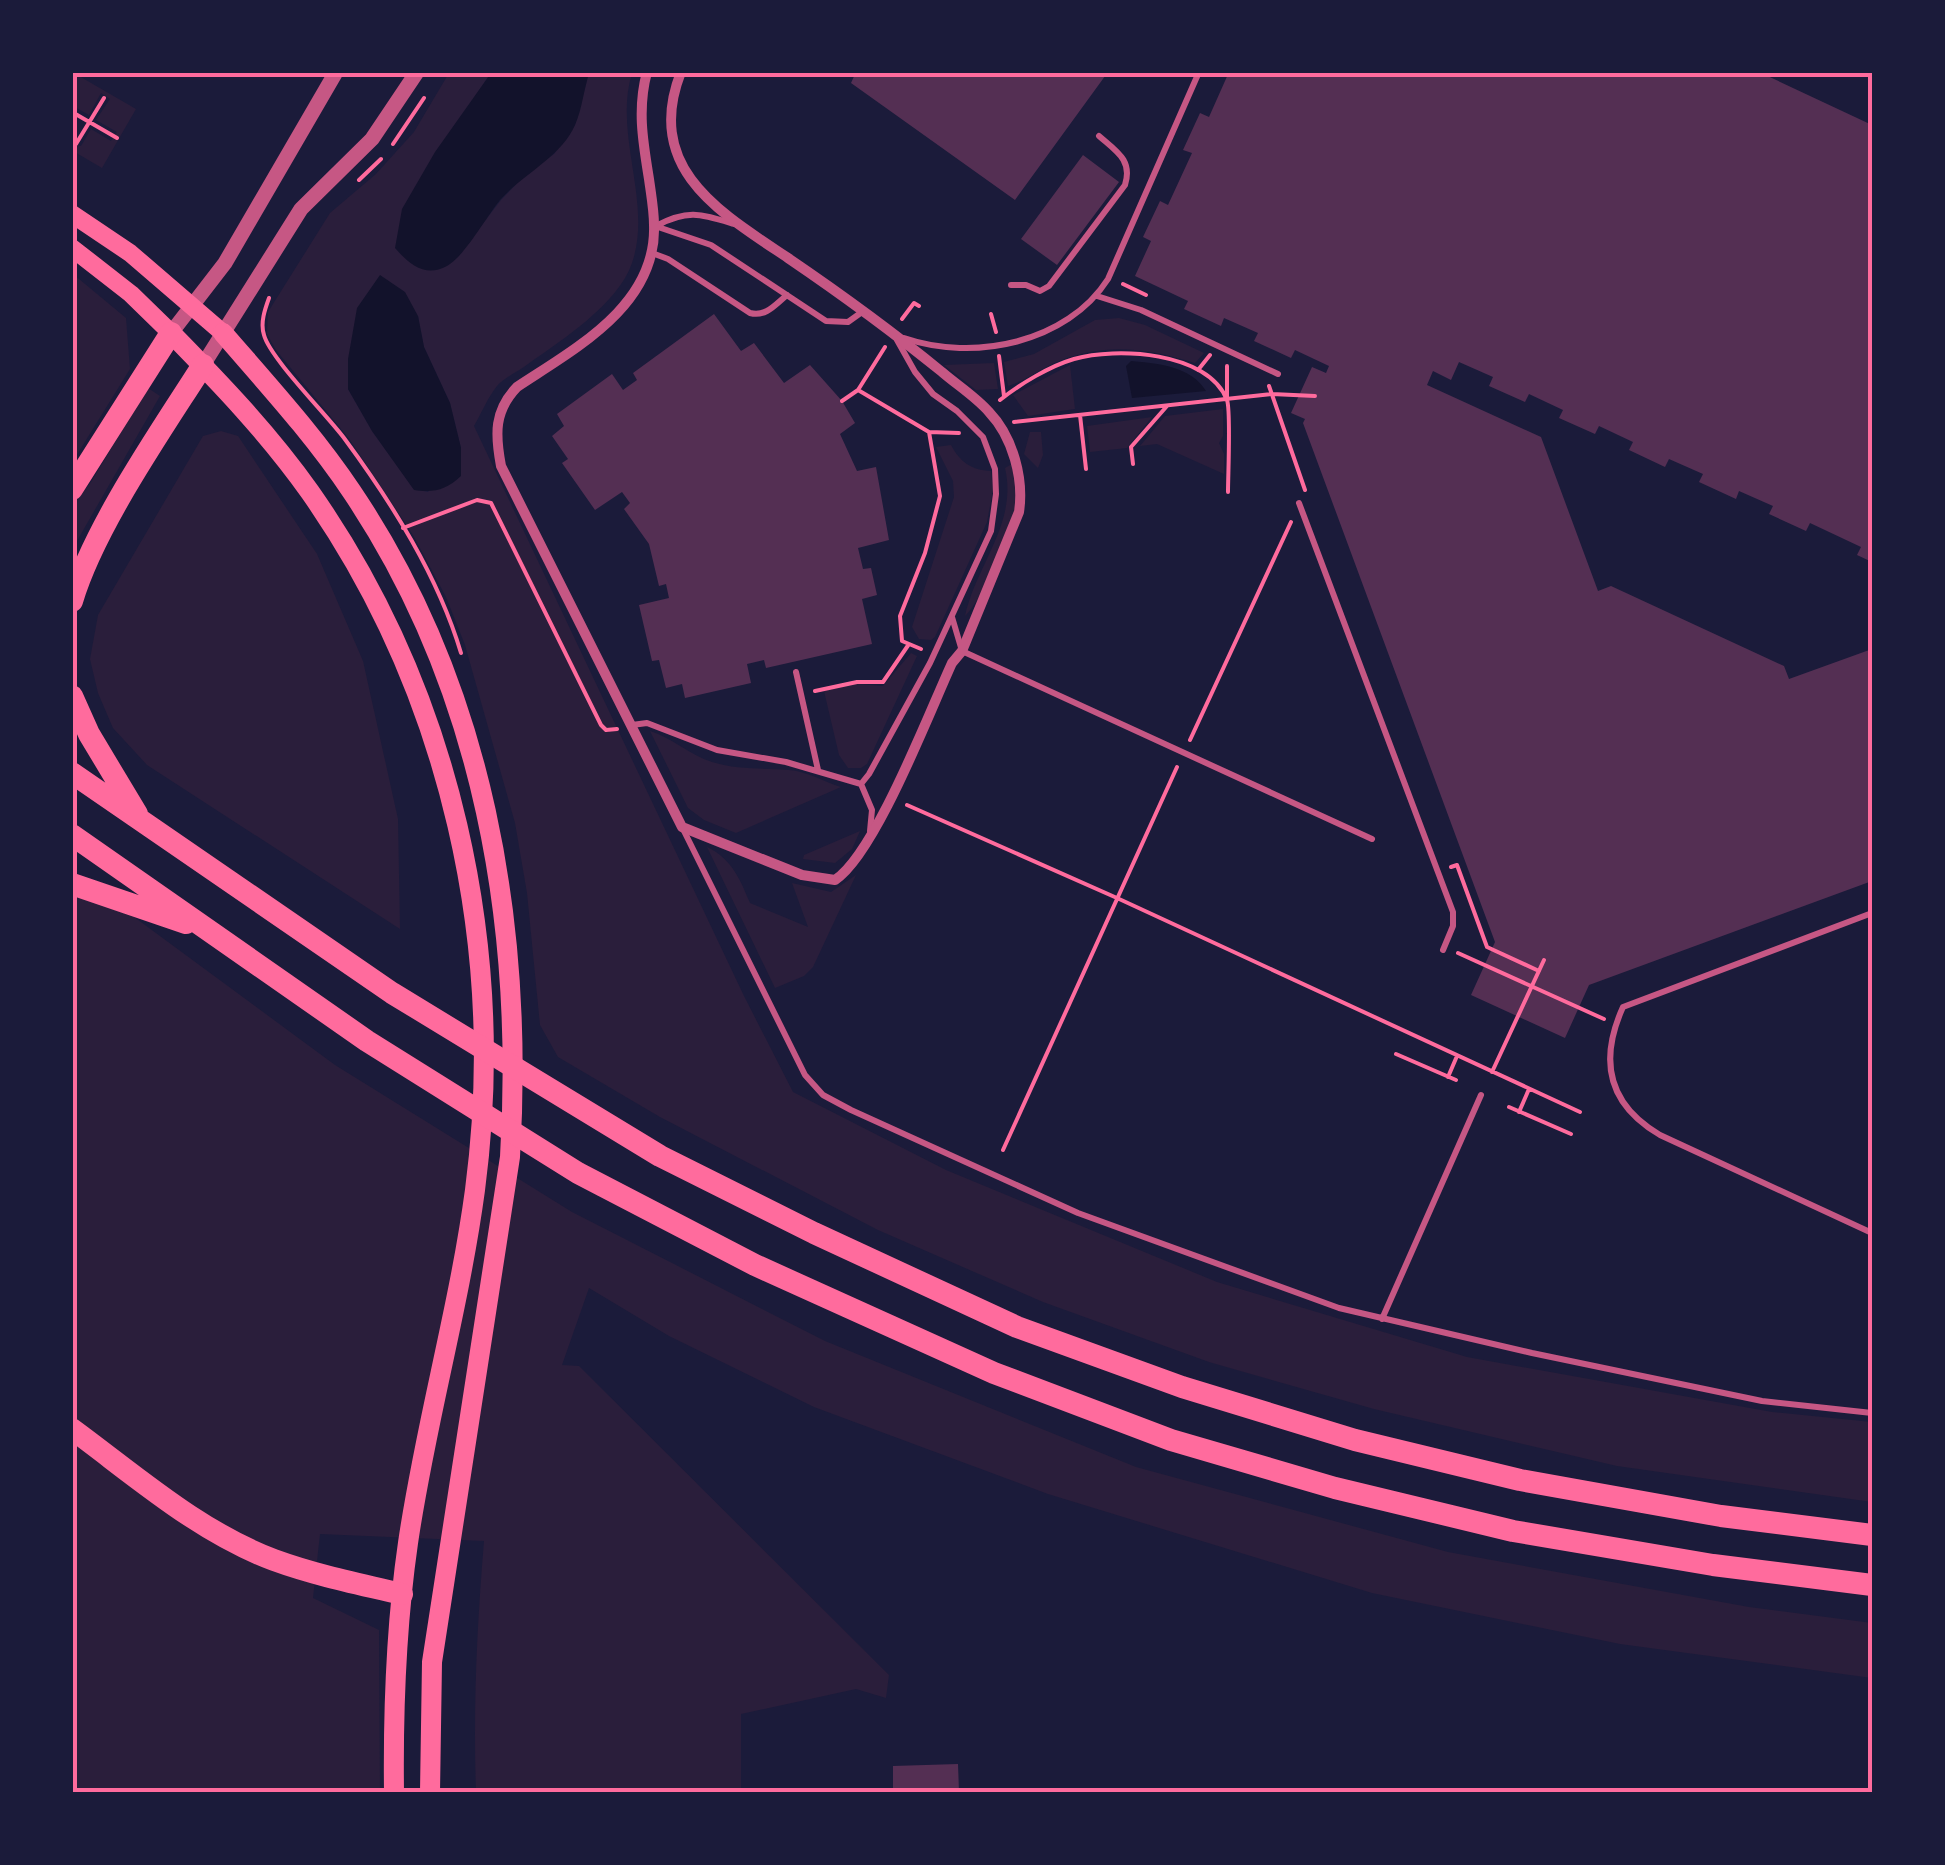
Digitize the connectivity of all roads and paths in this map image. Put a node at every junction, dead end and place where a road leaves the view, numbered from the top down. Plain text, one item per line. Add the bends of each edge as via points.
1 (336, 72) edge
2 (417, 72) edge
3 (647, 72) edge
4 (681, 72) edge
5 (1200, 72) edge
6 (104, 98) dead end
7 (72, 112) edge
8 (89, 122) junction
9 (1099, 136) dead end
10 (117, 138) dead end
11 (76, 144) dead end
12 (72, 214) edge
13 (734, 224) junction
14 (654, 226) junction
15 (72, 248) edge
16 (650, 253) junction
17 (1011, 285) dead end
18 (271, 293) dead end
19 (788, 296) junction
20 (1097, 296) junction
21 (192, 306) junction
22 (919, 306) dead end
23 (862, 312) junction
24 (991, 314) dead end
25 (899, 322) dead end
26 (172, 333) junction
27 (222, 333) junction
28 (894, 334) junction
29 (1007, 335) dead end
30 (264, 336) dead end
31 (997, 346) junction
32 (1228, 351) junction
33 (202, 365) junction
34 (1263, 367) junction
35 (1278, 374) dead end
36 (858, 390) junction
37 (1272, 394) junction
38 (1004, 396) junction
39 (1316, 396) dead end
40 (1227, 400) junction
41 (842, 401) dead end
42 (1167, 406) junction
43 (989, 412) junction
44 (1080, 415) junction
45 (998, 424) junction
46 (973, 426) junction
47 (929, 432) junction
48 (1133, 464) dead end
49 (1086, 469) dead end
50 (72, 490) edge
51 (1228, 492) dead end
52 (1299, 502) junction
53 (403, 528) dead end
54 (72, 601) edge
55 (952, 615) junction
56 (910, 644) junction
57 (962, 652) junction
58 (933, 655) junction
59 (796, 672) dead end
60 (801, 694) junction
61 (72, 696) edge
62 (628, 726) junction
63 (1184, 753) junction
64 (818, 771) junction
65 (72, 773) edge
66 (861, 784) junction
67 (890, 798) junction
68 (141, 822) junction
69 (682, 828) junction
70 (72, 835) edge
71 (1372, 838) dead end
72 (868, 842) junction
73 (1438, 872) junction
74 (72, 884) edge
75 (1117, 898) junction
76 (1872, 912) edge
77 (212, 933) junction
78 (1443, 950) dead end
79 (1472, 958) dead end
80 (1544, 960) dead end
81 (1539, 970) junction
82 (1532, 986) junction
83 (1616, 1024) junction
84 (1396, 1054) dead end
85 (1457, 1056) junction
86 (1492, 1072) junction
87 (1448, 1077) junction
88 (1456, 1080) dead end
89 (1529, 1089) junction
90 (1481, 1095) dead end
91 (1509, 1107) dead end
92 (1519, 1112) junction
93 (1580, 1112) dead end
94 (1570, 1134) dead end
95 (1003, 1150) dead end
96 (1872, 1233) edge
97 (1382, 1319) junction
98 (1872, 1413) edge
99 (72, 1429) edge
100 (1872, 1535) edge
101 (1872, 1585) edge
102 (402, 1594) junction
103 (440, 1599) junction
104 (394, 1792) edge
105 (430, 1792) edge

1 - 21 street via 226,262
2 - 27 street via 372,139 301,209
3 - 14 street via 640,118
4 - 13 street via 672,123 684,168
5 - 20 lane
6 - 8 path
7 - 8 path
8 - 10 path
8 - 11 path
9 - 17 lane via 1127,161 1125,185 1050,286 1040,291
12 - 21 main road
13 - 14 lane via 684,214
13 - 23 street
14 - 16 street
14 - 19 lane via 711,245
15 - 26 main road
16 - 19 lane via 750,313 768,312
16 - 62 street via 636,289 602,330 517,387 498,412 496,427 501,466
18 - 30 path
19 - 23 lane via 826,321 848,322
20 - 31 lane via 1052,327
20 - 32 lane
21 - 26 street
21 - 27 main road
22 - 25 path via 914,302
23 - 28 street
24 - 29 path via 997,337
26 - 33 main road
26 - 50 highway
27 - 33 street
27 - 103 main road via 351,491 411,595 436,647 499,868 512,998 506,1198
28 - 31 lane via 948,348
28 - 36 path
28 - 43 street
28 - 46 lane via 915,372
31 - 38 path
32 - 34 lane
32 - 40 path
33 - 54 highway via 115,510
33 - 102 main road via 256,423 354,560 428,720 468,872 484,1080 474,1194
34 - 35 lane
34 - 37 path
36 - 41 path
36 - 47 path
37 - 39 path
37 - 40 path
37 - 52 path via 1305,489
38 - 40 path via 1070,360 1100,353 1154,356 1198,370
38 - 43 path
40 - 42 path
40 - 51 path
42 - 44 path
42 - 48 path via 1131,447
43 - 45 street
44 - 45 path
44 - 49 path
45 - 57 street via 1016,465 1019,512
46 - 47 path via 966,433
46 - 55 lane via 995,468 996,494 991,531
47 - 56 path via 940,496 900,616 902,641
52 - 63 path
52 - 73 lane
53 - 62 path via 477,500 491,503 602,725
55 - 57 lane
55 - 58 lane
56 - 58 path
56 - 60 path via 883,682
57 - 63 lane
57 - 67 street
58 - 66 lane
59 - 60 lane
60 - 64 lane
61 - 68 highway
62 - 64 lane via 647,723 717,750
62 - 69 street
63 - 71 lane
63 - 75 path
64 - 66 lane
65 - 68 highway
66 - 72 lane via 872,810
67 - 72 street
67 - 75 path
68 - 100 highway via 392,993 660,1156 1017,1327 1182,1388 1408,1453 1703,1513
69 - 72 street via 802,876 835,880
69 - 97 lane via 797,1060 823,1095 1078,1213 1289,1292
70 - 77 highway
73 - 78 lane via 1453,926
73 - 81 path via 1457,866 1487,947
74 - 77 highway
75 - 85 path
75 - 95 path
76 - 83 lane via 1623,1007
77 - 101 highway via 578,1174 788,1281 994,1373 1171,1440 1513,1531
79 - 82 path
80 - 81 path
81 - 82 path
82 - 83 path
82 - 86 path
83 - 96 lane via 1608,1058 1617,1090 1638,1122
84 - 87 path
85 - 86 path
85 - 87 path
86 - 89 path
87 - 88 path
89 - 92 path
89 - 93 path
90 - 97 lane
91 - 92 path
92 - 94 path
97 - 98 lane via 1762,1402
99 - 102 highway via 222,1536 272,1560
102 - 103 main road
102 - 104 main road
103 - 105 main road

